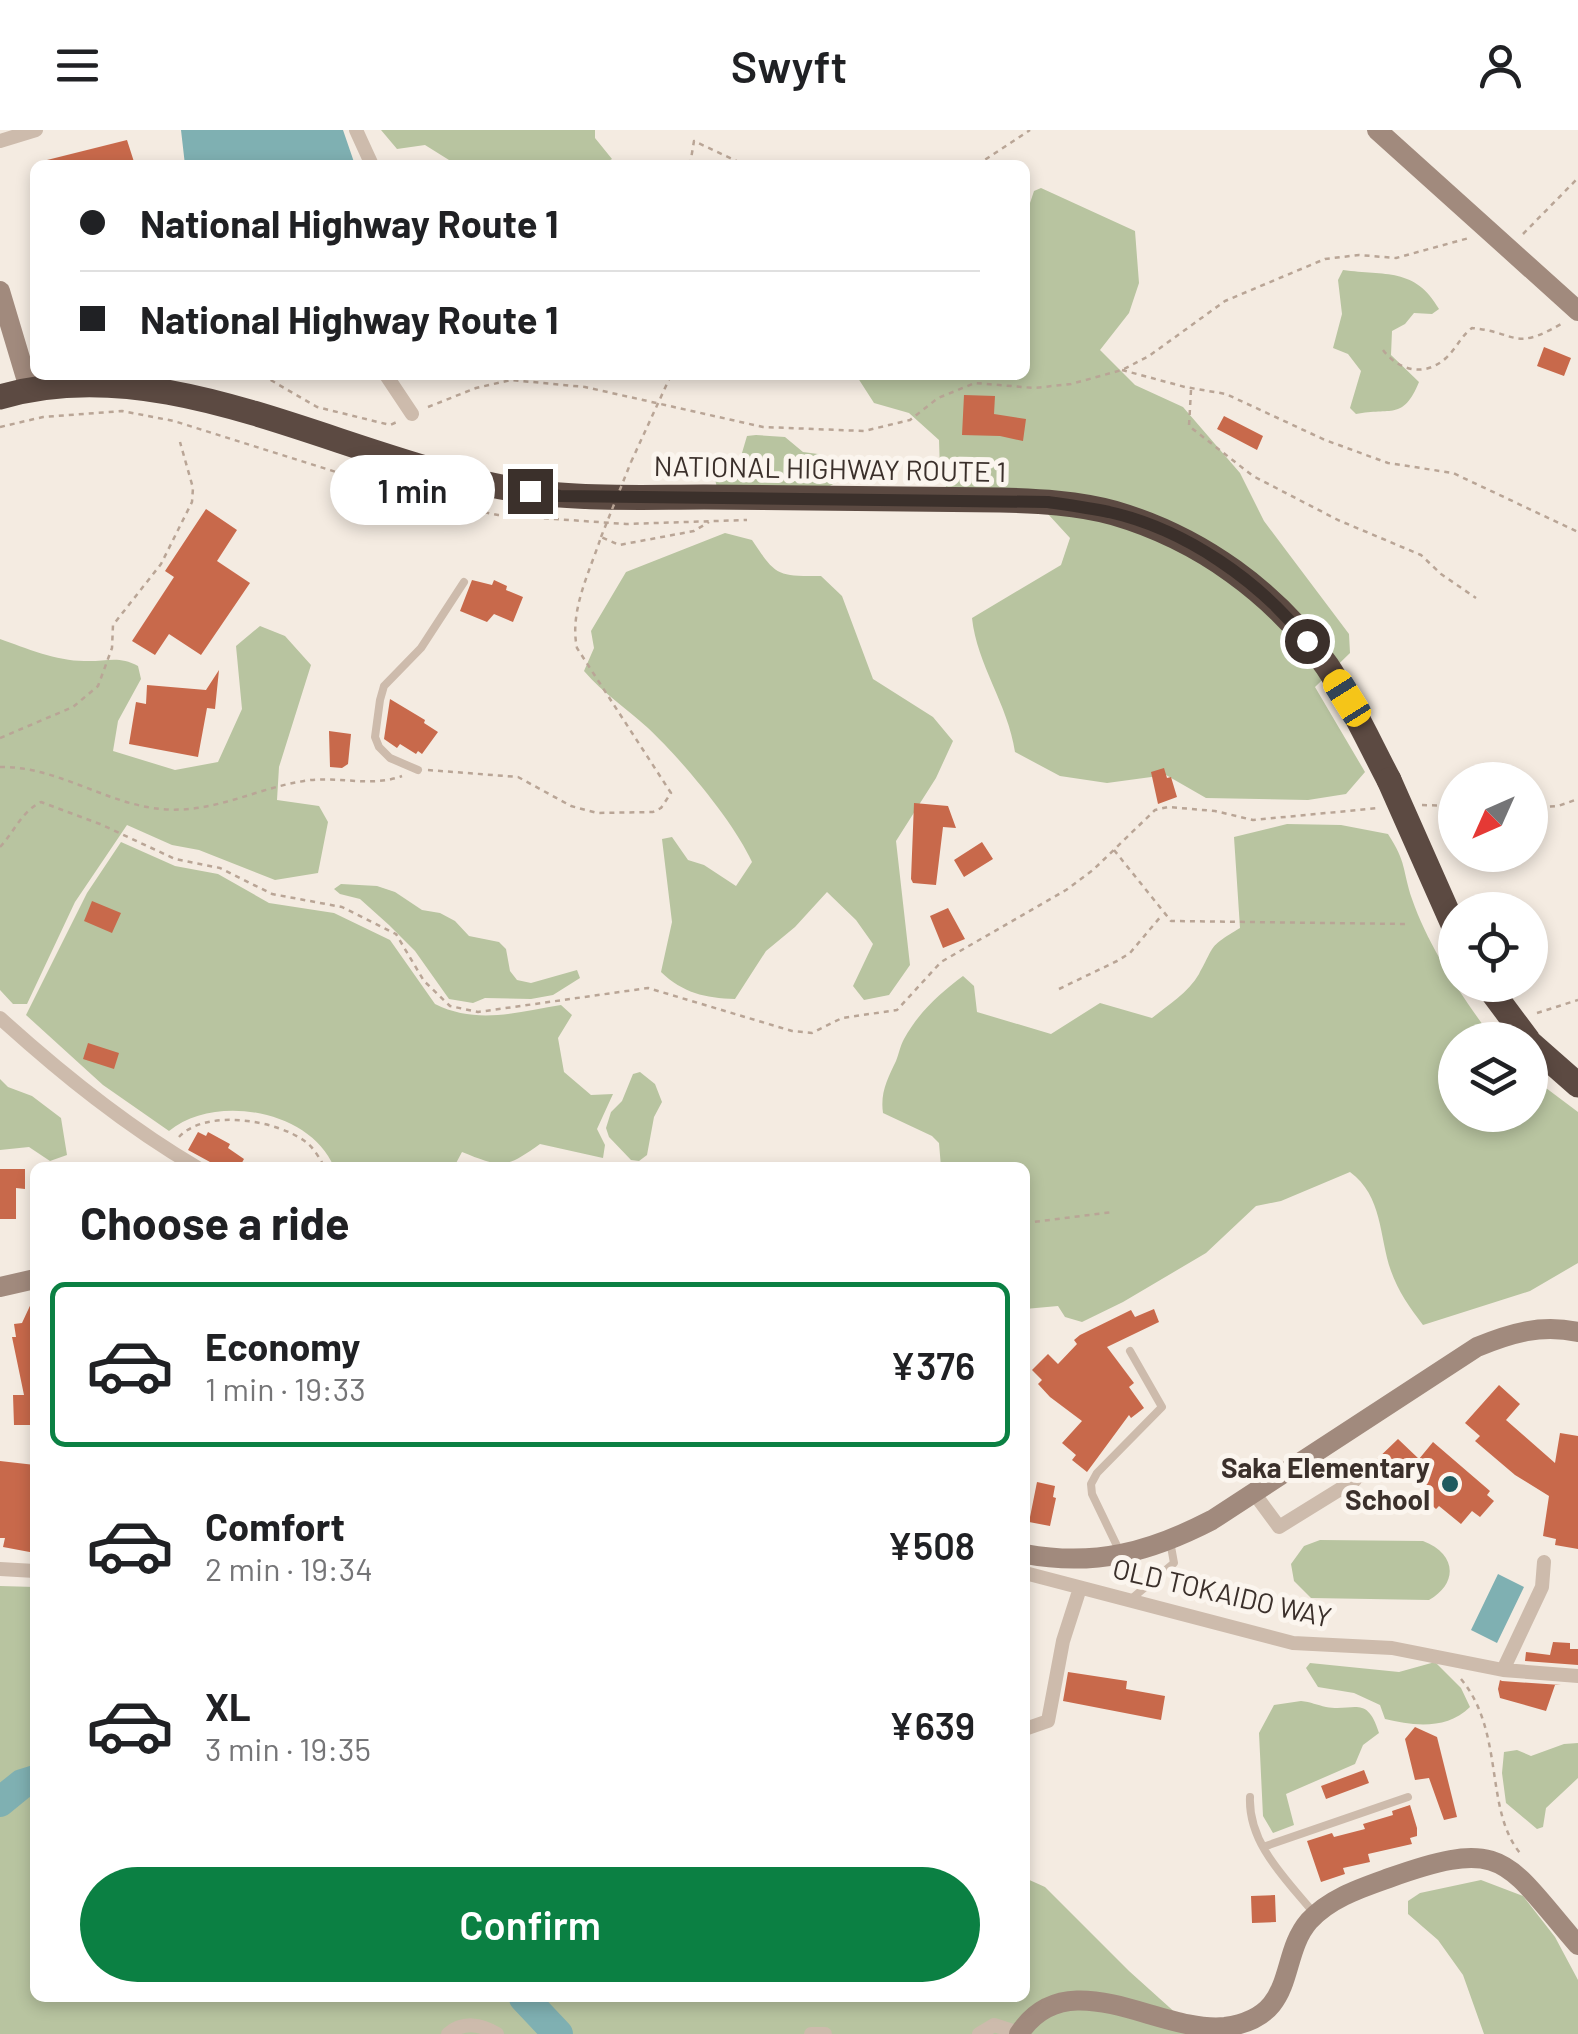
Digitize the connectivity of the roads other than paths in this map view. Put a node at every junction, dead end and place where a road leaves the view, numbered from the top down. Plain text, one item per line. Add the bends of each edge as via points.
1 (36, 130) edge
2 (356, 130) edge
3 (1377, 130) edge
4 (0, 141) edge
5 (370, 160) edge
6 (0, 291) edge
7 (1578, 311) edge
8 (389, 380) edge
9 (30, 388) junction
10 (0, 397) edge
11 (412, 414) road end
12 (464, 582) dead end
13 (418, 770) road end
14 (1438, 904) edge
15 (1503, 1002) edge
16 (0, 1018) edge
17 (1520, 1022) edge
18 (1548, 1053) edge
19 (1578, 1084) edge
20 (188, 1162) edge
21 (30, 1279) edge
22 (0, 1286) edge
23 (1578, 1332) edge
24 (1130, 1352) dead end
25 (1355, 1480) dead end
26 (1254, 1493) junction
27 (1170, 1541) junction
28 (1122, 1554) junction
29 (1030, 1555) edge
30 (1544, 1562) dead end
31 (0, 1569) edge
32 (30, 1571) edge
33 (1030, 1574) edge
34 (1080, 1588) junction
35 (1130, 1600) junction
36 (1503, 1670) junction
37 (1578, 1676) edge
38 (1030, 1727) edge
39 (1250, 1796) dead end
40 (1408, 1797) dead end
41 (1263, 1847) junction
42 (1316, 1916) junction
43 (1578, 1945) edge
44 (448, 2034) edge
45 (497, 2034) edge
46 (811, 2034) edge
47 (824, 2034) edge
48 (979, 2034) edge
49 (1019, 2034) edge

1 - 4 street
2 - 5 street
3 - 7 street
6 - 9 street
8 - 11 street
9 - 10 highway, NATIONAL HIGHWAY ROUTE 1
9 - 14 highway, NATIONAL HIGHWAY ROUTE 1, bridge via 118,383 172,394 470,482 560,496 1048,502 1112,512 1176,536 1254,586 1288,617 1347,698 1389,780
12 - 13 lane via 380,700 378,747
15 - 17 highway
16 - 20 street via 99,1102
18 - 19 highway
21 - 22 street
23 - 26 street via 1544,1327 1477,1347
24 - 28 lane via 1162,1407 1091,1484
25 - 26 street via 1279,1527
26 - 27 street
27 - 28 street
27 - 35 lane via 1174,1563
28 - 29 street via 1078,1560
30 - 36 street via 1542,1588
31 - 32 street
33 - 34 street, OLD TOKAIDO WAY
34 - 35 street, OLD TOKAIDO WAY
34 - 38 street via 1048,1721
35 - 36 street, OLD TOKAIDO WAY via 1292,1644 1392,1648
36 - 37 street, OLD TOKAIDO WAY
39 - 41 lane via 1250,1817
40 - 41 lane
41 - 42 lane
42 - 43 street via 1366,1886 1456,1857 1480,1857 1531,1887
42 - 49 street via 1299,1937 1280,1994 1239,2025 1193,2025 1078,1998 1054,2004
44 - 45 street via 463,2026
46 - 47 street
48 - 49 street via 994,2025

